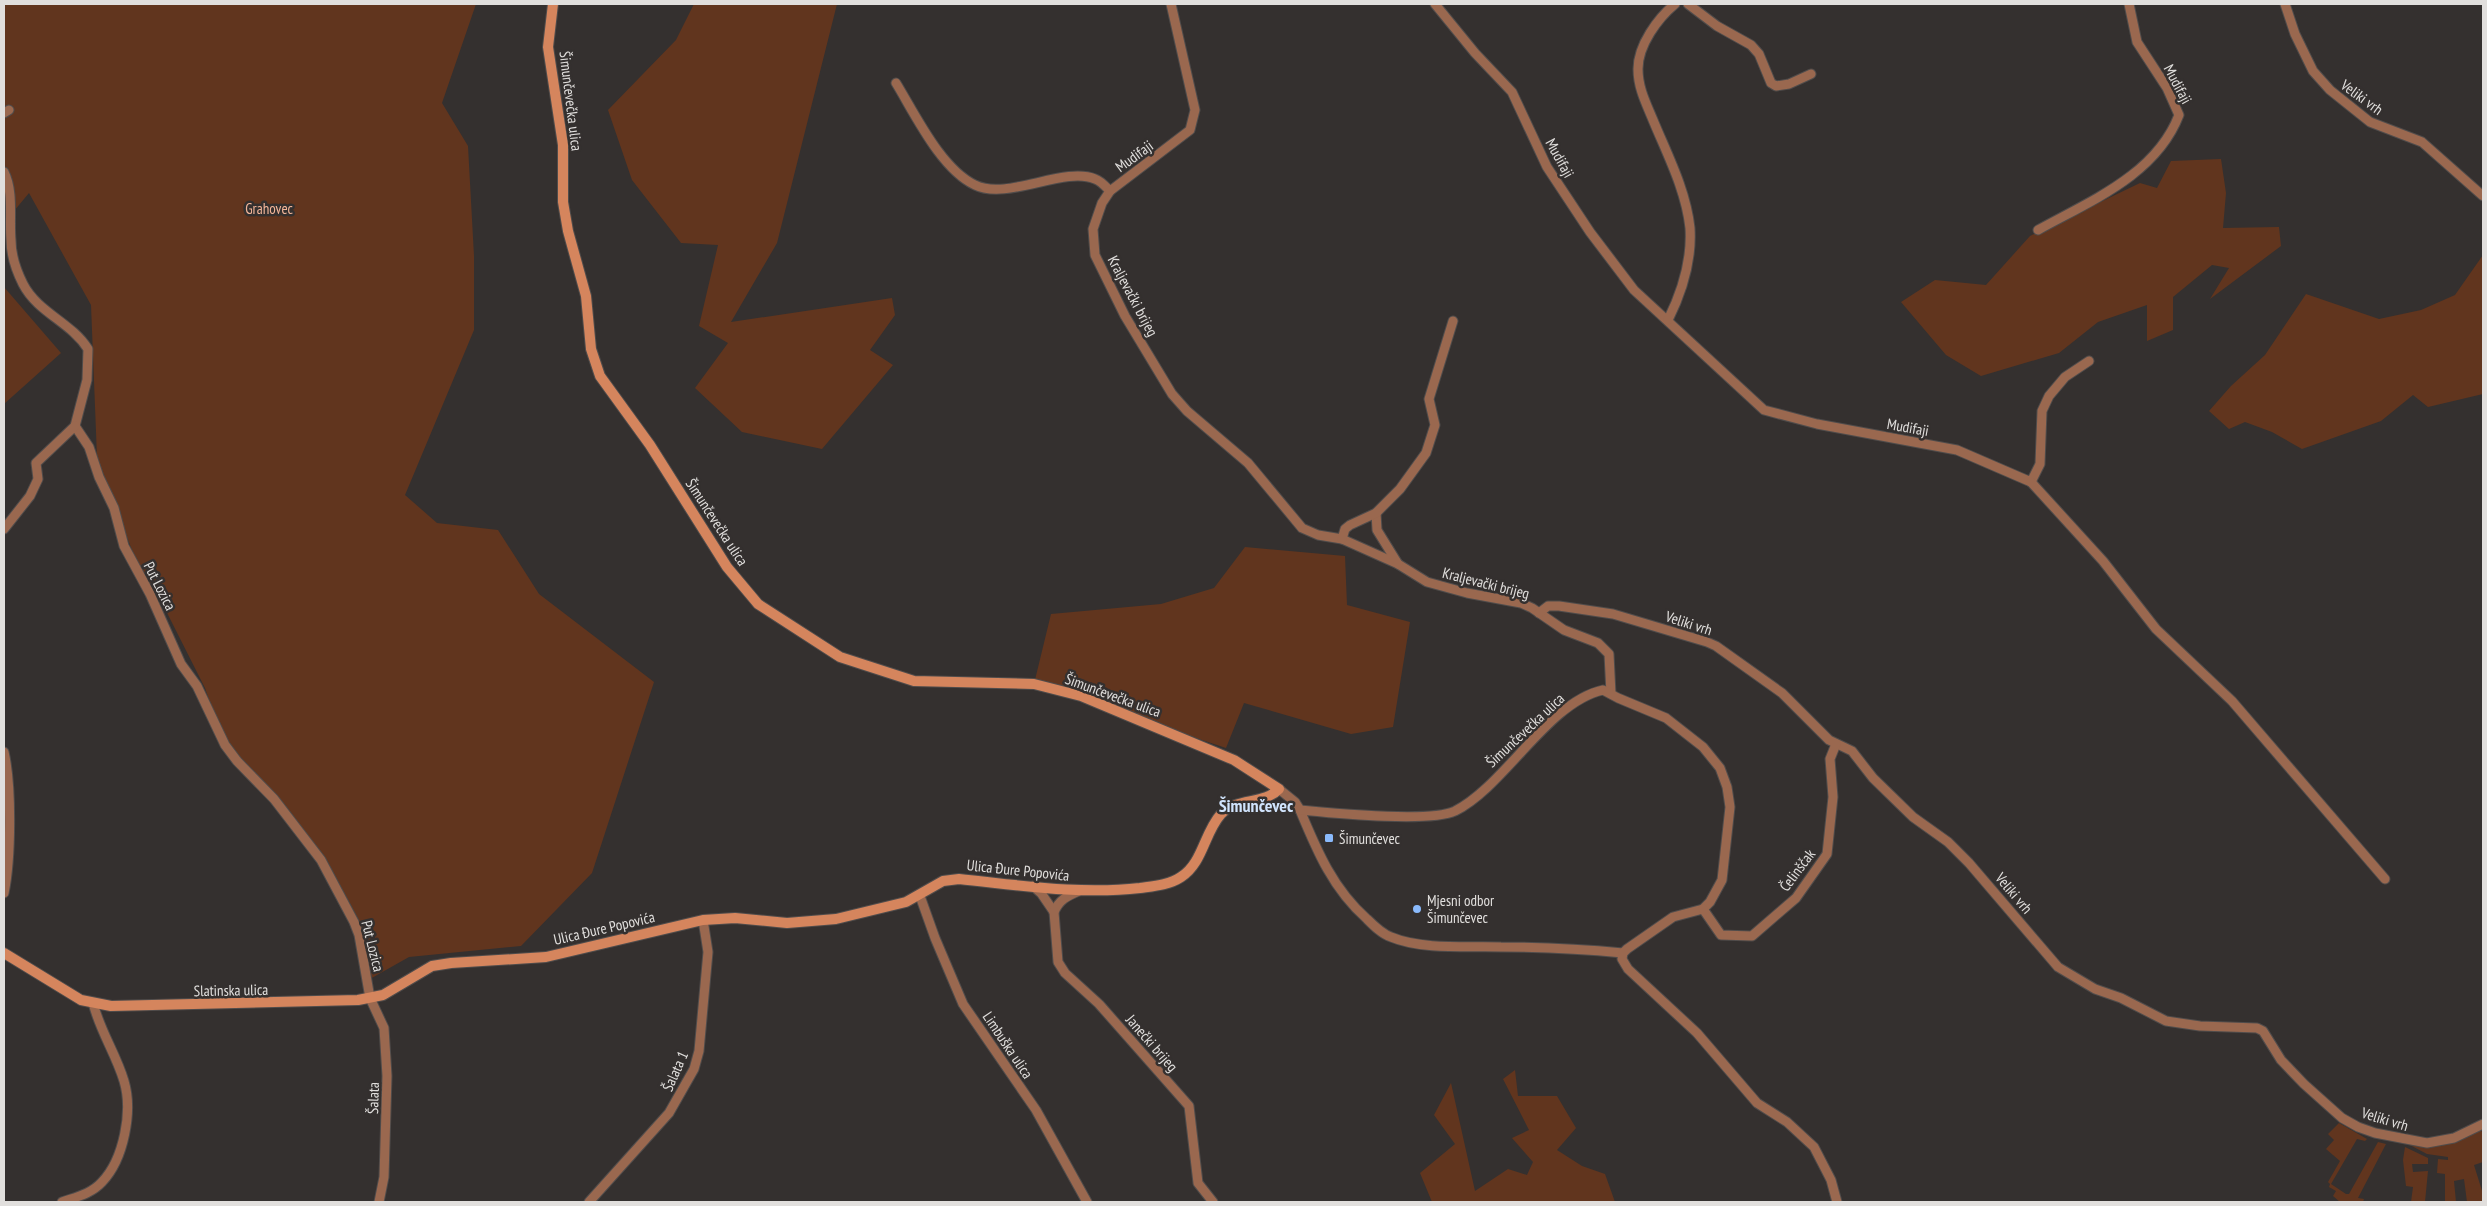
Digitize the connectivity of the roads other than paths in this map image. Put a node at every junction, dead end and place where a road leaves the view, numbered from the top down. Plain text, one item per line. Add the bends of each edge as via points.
1 (553, 4) edge
2 (1171, 4) edge
3 (1435, 4) edge
4 (1675, 4) edge
5 (1688, 4) edge
6 (2130, 4) edge
7 (2285, 4) edge
8 (1811, 74) dead end
9 (896, 83) dead end
10 (4, 172) edge
11 (1110, 191) junction
12 (2483, 196) edge
13 (2038, 230) dead end
14 (1668, 320) junction
15 (1453, 321) dead end
16 (2089, 360) dead end
17 (75, 426) junction
18 (2031, 482) junction
19 (1376, 513) junction
20 (4, 529) edge
21 (1342, 539) junction
22 (1398, 564) junction
23 (1539, 613) junction
24 (1611, 694) junction
25 (1836, 744) junction
26 (4, 752) edge
27 (1279, 789) junction
28 (1300, 810) junction
29 (2385, 879) dead end
30 (1033, 886) junction
31 (1079, 891) junction
32 (4, 893) edge
33 (920, 896) junction
34 (1703, 909) junction
35 (1054, 912) junction
36 (703, 920) junction
37 (4, 953) edge
38 (1623, 953) junction
39 (370, 998) junction
40 (93, 1003) junction
41 (2483, 1124) edge
42 (62, 1202) edge
43 (379, 1202) edge
44 (589, 1202) edge
45 (1087, 1202) edge
46 (1213, 1202) edge
47 (1837, 1202) edge

1 - 27 street, Šimunčevečka ulica via 548,47 563,145 563,202 586,296 591,350 600,376 650,445 727,568 758,604 840,657 914,681 1034,684 1081,696 1234,760
2 - 11 street, Mudifaji via 1195,110 1190,130
3 - 14 street, Mudifaji via 1512,92 1547,167 1590,232 1634,290
4 - 14 street via 1646,38 1638,67 1641,93 1681,189 1690,228 1688,266
5 - 8 street via 1711,22 1751,44 1759,54 1770,83 1776,86 1789,84
6 - 13 street, Mudifaji via 2137,42 2167,88 2179,115 2172,133 2122,184
7 - 12 street, Veliki vrh via 2313,71 2330,90 2370,122 2422,142
9 - 11 street via 944,157 958,174 974,185 986,190 1006,189 1090,177
10 - 17 street via 10,205 10,242 23,284 33,300 69,326 88,349 87,380
11 - 21 street, Kraljevački brijeg via 1093,229 1095,255 1125,316 1172,394 1187,411 1248,463 1302,528 1318,535
14 - 18 street, Mudifaji via 1764,410 1817,424 1957,450
15 - 19 street via 1429,400 1435,425 1426,453 1400,489
16 - 18 street via 2065,377 2049,396 2042,411 2040,464
17 - 20 street via 36,462 38,479 30,496
17 - 39 street, Put Lozica via 89,446 114,508 124,546 225,745 274,799 321,860 354,922
18 - 29 street via 2103,561 2156,629 2232,701
19 - 21 street via 1350,525
19 - 22 street, Kraljevački brijeg via 1377,530
21 - 22 street, Kraljevački brijeg
22 - 23 street, Kraljevački brijeg via 1427,582 1467,594 1508,599
23 - 24 street, Kraljevački brijeg via 1564,630 1598,643 1609,654
23 - 25 street, Veliki vrh via 1548,606 1559,606 1613,614 1707,642 1782,693
24 - 28 street, Šimunčevečka ulica via 1603,690 1591,692 1564,711 1481,791 1454,811 1415,816
24 - 34 street, Šimunčevečka ulica via 1666,718 1703,747 1720,768 1730,807 1722,880
25 - 34 street, Čelinščak via 1830,759 1833,798 1827,854 1796,898 1752,936 1721,935
25 - 41 street, Veliki vrh via 1852,751 1872,778 1893,798 1948,842 1986,881 2058,967 2074,978 2166,1021 2264,1030 2281,1060 2304,1084 2342,1118 2366,1130 2427,1143 2454,1138
26 - 32 street via 9,869
27 - 28 street, Šimunčevečka ulica
27 - 31 street, Ulica Đure Popovića via 1267,797 1242,802 1221,814 1195,864 1181,877 1162,885
28 - 38 street, Šimunčevečka ulica via 1330,878 1362,916 1391,938 1454,946
30 - 31 street, Ulica Đure Popovića
30 - 33 street, Ulica Đure Popovića via 959,879 943,881
30 - 35 street
31 - 35 street via 1064,898
33 - 36 street, Ulica Đure Popovića via 836,919 787,923 735,918
33 - 45 street, Limbuška ulica via 964,1004 1036,1110
34 - 38 street via 1672,917
35 - 46 street, Janečki brijeg via 1058,962 1065,973 1099,1004 1188,1106 1198,1183
36 - 39 street, Ulica Đure Popovića via 546,957 432,966 383,995
36 - 44 street, Šalata 1 via 708,952 699,1051 694,1069 669,1113
37 - 40 street, Slatinska ulica via 74,996
38 - 47 street via 1622,959 1628,969 1696,1033 1757,1103 1787,1122 1814,1147 1831,1180
39 - 40 street, Slatinska ulica via 290,1004 140,1007
39 - 43 street, Šalata via 384,1028 388,1076 384,1177
40 - 42 street via 98,1023 125,1082 127,1112 116,1163 102,1184

